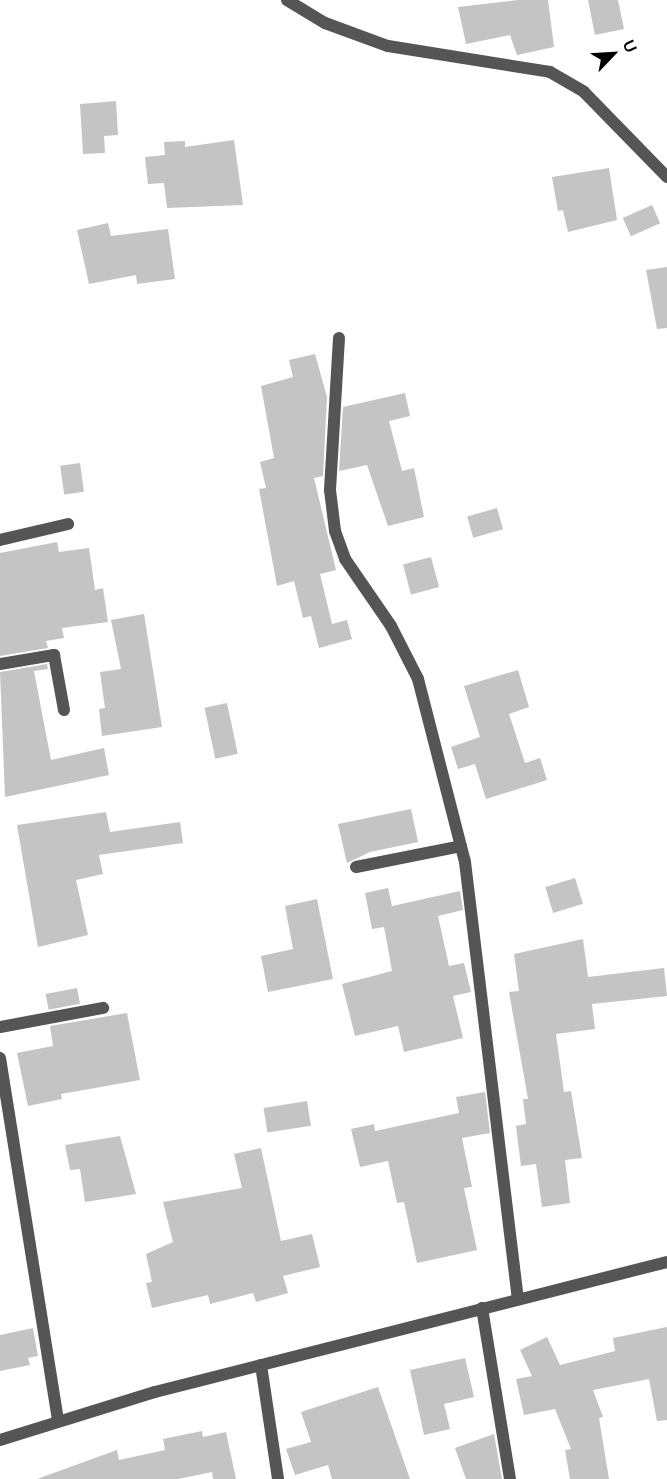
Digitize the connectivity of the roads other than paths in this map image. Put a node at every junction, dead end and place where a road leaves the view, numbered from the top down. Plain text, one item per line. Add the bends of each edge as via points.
1 (287, 0) edge
2 (667, 177) edge
3 (339, 338) dead end
4 (68, 524) dead end
5 (0, 540) edge
6 (0, 664) edge
7 (64, 710) dead end
8 (461, 846) junction
9 (356, 867) dead end
10 (103, 1008) dead end
11 (0, 1027) edge
12 (0, 1058) edge
13 (667, 1262) edge
14 (518, 1299) junction
15 (482, 1308) junction
16 (261, 1365) junction
17 (58, 1420) junction
18 (0, 1440) edge
19 (278, 1479) edge
20 (510, 1479) edge

1 - 2 street via 326,23 388,46 550,72 584,92
3 - 8 street via 330,490 335,531 345,559 391,626 417,679
4 - 5 street
6 - 7 street via 54,654
8 - 9 street
8 - 14 street
10 - 11 street
12 - 17 street
13 - 14 street
14 - 15 street
15 - 16 street
15 - 20 street
16 - 17 street
16 - 19 street
17 - 18 street

